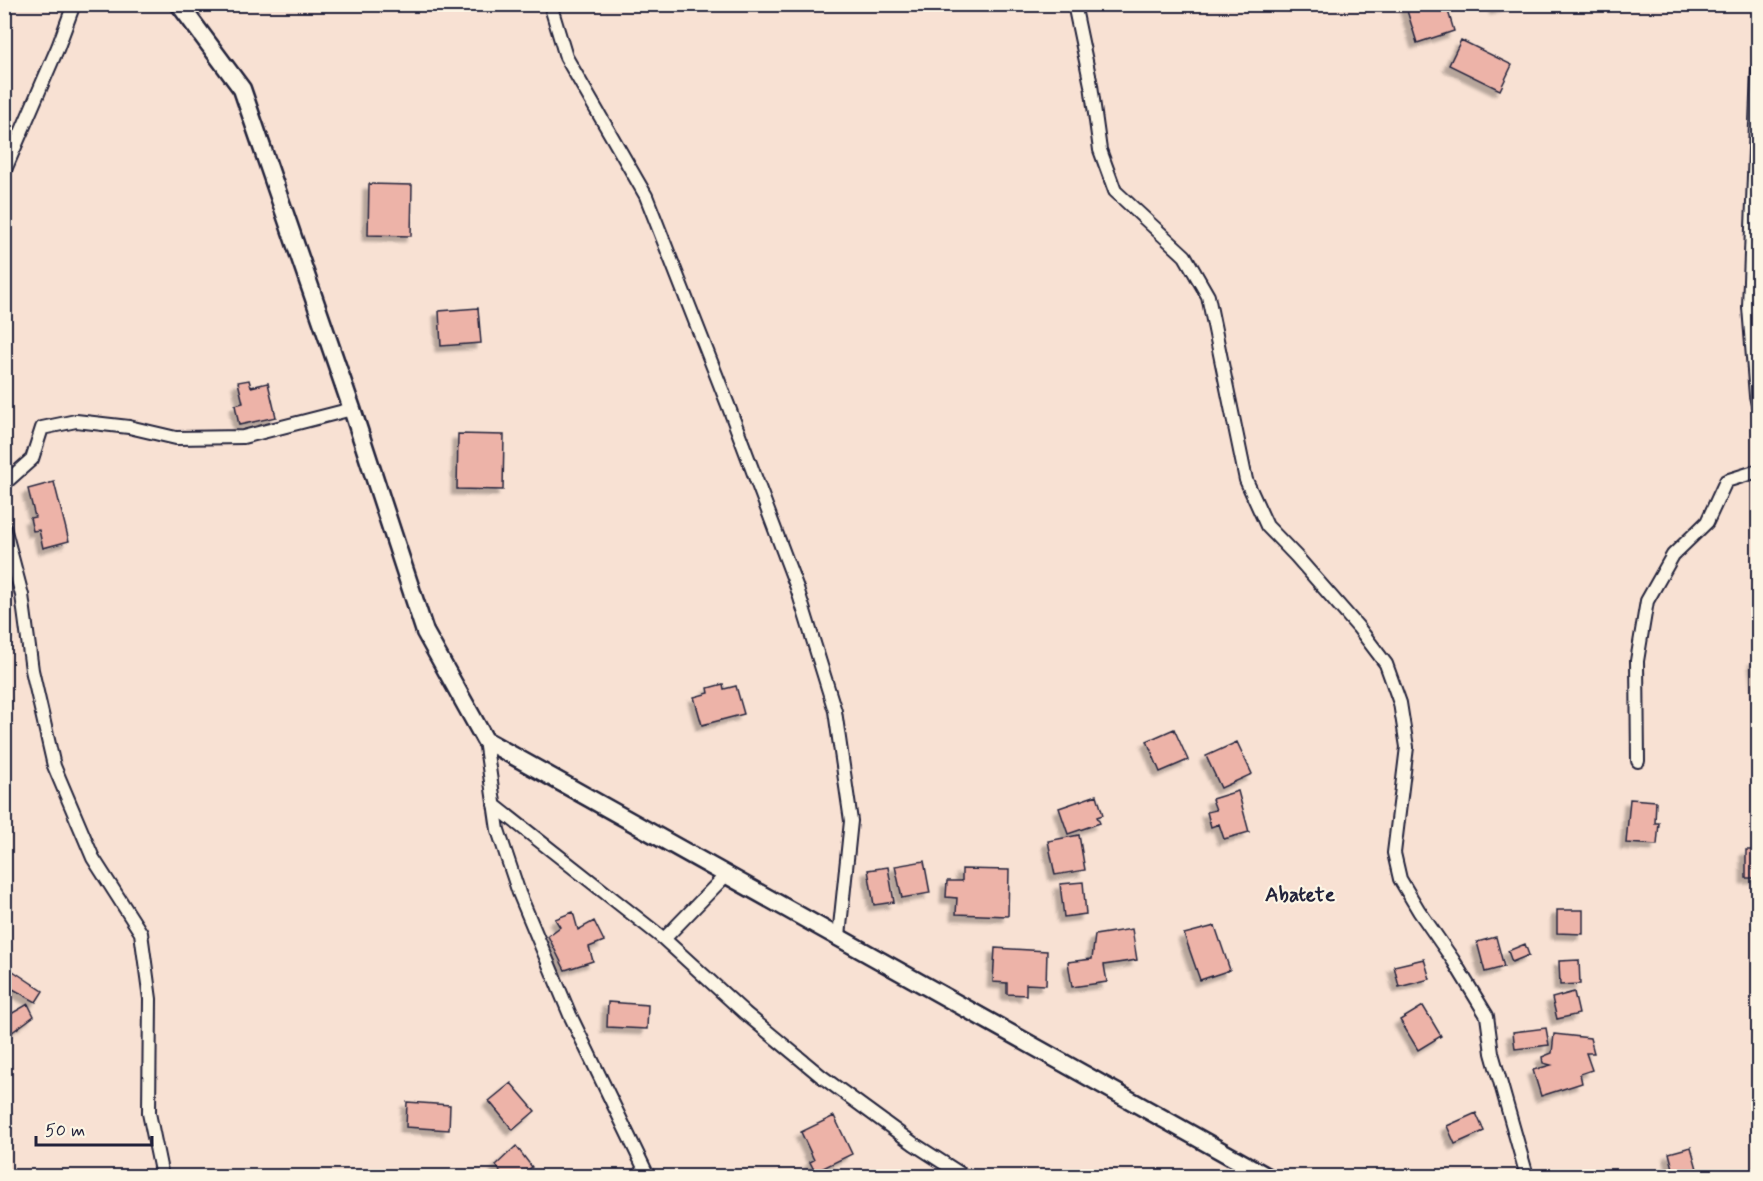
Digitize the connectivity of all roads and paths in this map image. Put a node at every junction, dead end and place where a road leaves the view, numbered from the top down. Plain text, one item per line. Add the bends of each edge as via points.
1 (74, 4) edge
2 (179, 4) edge
3 (550, 4) edge
4 (1074, 4) edge
5 (1758, 70) edge
6 (4, 172) edge
7 (1754, 292) edge
8 (1758, 405) edge
9 (352, 409) junction
10 (1758, 471) edge
11 (4, 484) edge
12 (4, 527) edge
13 (485, 740) junction
14 (1638, 761) dead end
15 (494, 805) junction
16 (727, 874) junction
17 (839, 936) junction
18 (664, 939) junction
19 (162, 1176) edge
20 (648, 1176) edge
21 (964, 1176) edge
22 (1266, 1176) edge
23 (1527, 1176) edge

1 - 6 street
2 - 9 main road via 242,89
3 - 17 street via 566,57 646,196 796,588 834,711 851,821
4 - 23 street via 1100,150 1115,190 1185,255 1208,296 1246,480 1267,526 1386,664 1400,703 1407,747 1394,853 1400,879 1486,1016 1491,1053
5 - 7 street
7 - 8 street
9 - 11 street via 243,437 176,438 76,421 42,428 32,459
9 - 13 main road via 425,632
10 - 14 street via 1726,482 1707,522 1673,555 1647,601 1637,661
12 - 19 street via 22,595 32,670 54,765 93,858 141,933 150,999 149,1113
13 - 15 street
13 - 16 main road
15 - 18 street
15 - 20 street via 519,893 570,1015
16 - 17 main road
16 - 18 street
17 - 22 main road
18 - 21 street via 821,1076

